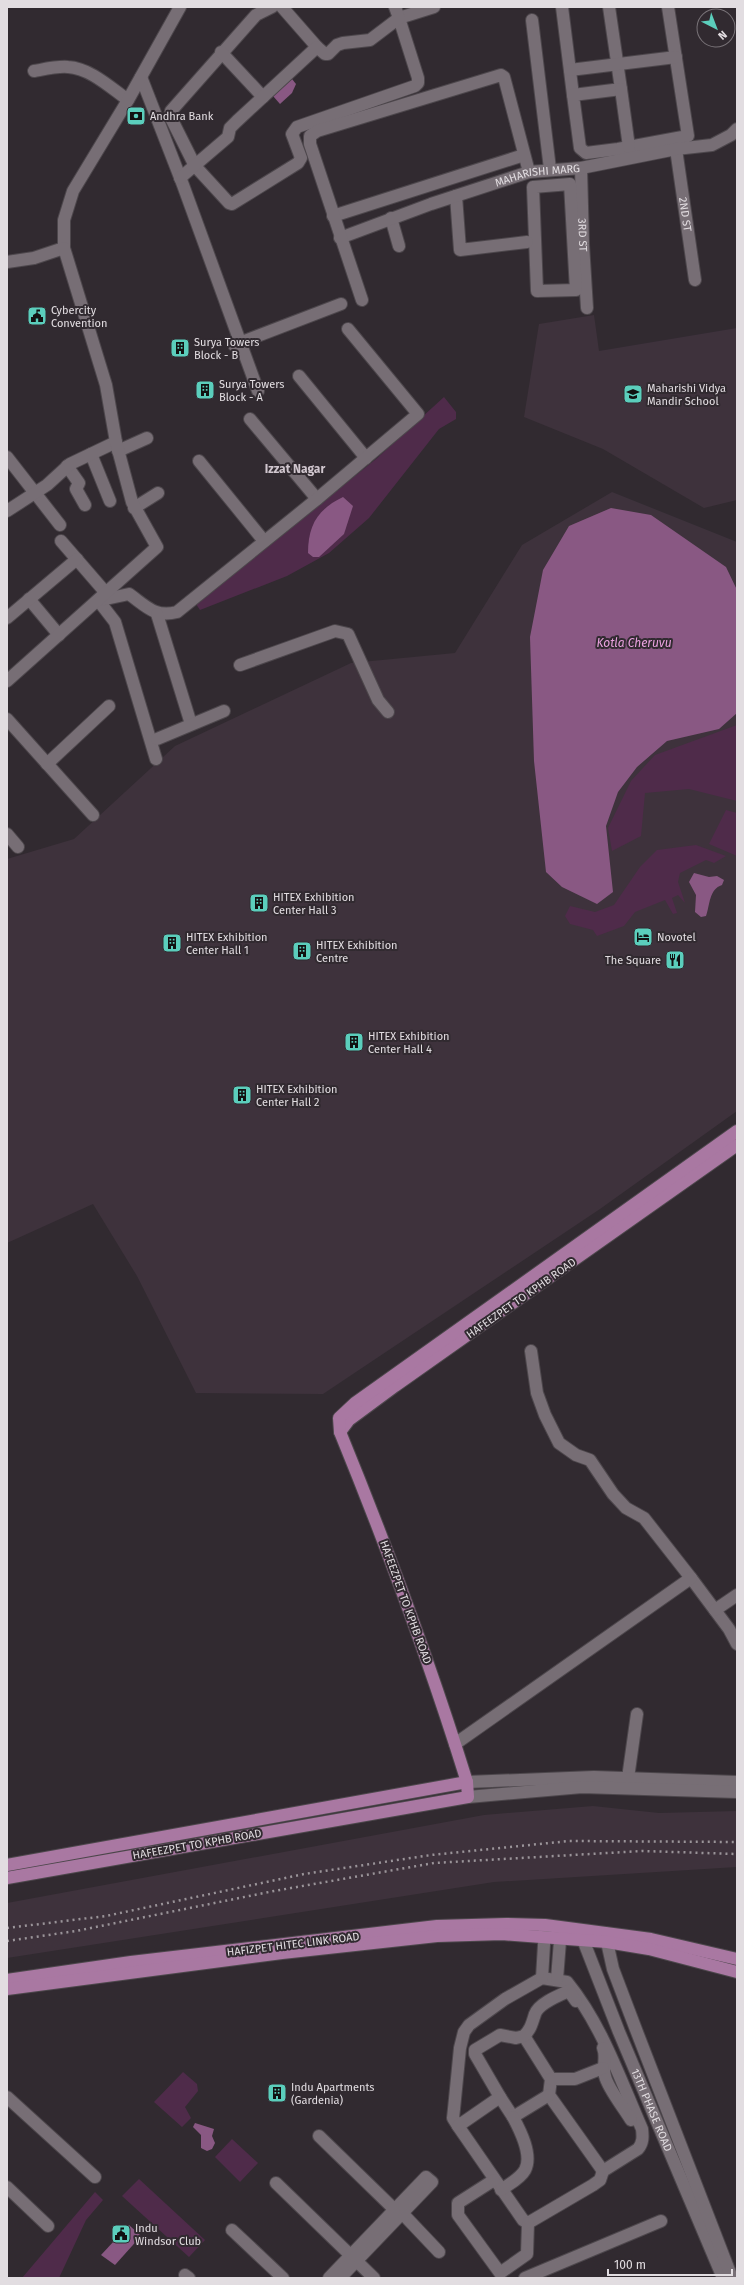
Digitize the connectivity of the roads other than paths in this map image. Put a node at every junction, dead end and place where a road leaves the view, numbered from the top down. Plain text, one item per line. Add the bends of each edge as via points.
1 (180, 7) edge
2 (272, 7) edge
3 (282, 7) edge
4 (434, 7) edge
5 (562, 7) edge
6 (609, 7) edge
7 (668, 7) edge
8 (397, 13) edge
9 (532, 20) dead end
10 (316, 47) junction
11 (221, 52) junction
12 (676, 57) junction
13 (617, 64) junction
14 (570, 70) junction
15 (34, 71) dead end
16 (141, 77) junction
17 (621, 89) junction
18 (573, 95) junction
19 (263, 97) junction
20 (128, 100) junction
21 (737, 129) edge
22 (676, 149) junction
23 (629, 152) junction
24 (524, 155) junction
25 (197, 168) junction
26 (582, 168) junction
27 (550, 169) junction
28 (530, 172) junction
29 (182, 181) junction
30 (426, 186) junction
31 (456, 196) junction
32 (431, 204) junction
33 (333, 216) junction
34 (391, 218) junction
35 (340, 238) junction
36 (578, 241) junction
37 (527, 242) dead end
38 (399, 246) dead end
39 (64, 248) junction
40 (7, 262) edge
41 (695, 280) dead end
42 (362, 300) dead end
43 (341, 304) dead end
44 (587, 305) dead end
45 (348, 329) dead end
46 (237, 344) junction
47 (299, 376) dead end
48 (258, 391) dead end
49 (250, 419) dead end
50 (147, 438) dead end
51 (117, 446) junction
52 (91, 454) junction
53 (7, 457) edge
54 (366, 458) junction
55 (199, 461) dead end
56 (67, 466) junction
57 (158, 493) dead end
58 (34, 494) junction
59 (317, 499) junction
60 (110, 501) dead end
61 (85, 505) dead end
62 (134, 508) junction
63 (7, 511) edge
64 (60, 525) dead end
65 (61, 541) dead end
66 (264, 541) junction
67 (77, 559) junction
68 (102, 597) junction
69 (29, 599) junction
70 (157, 614) junction
71 (7, 618) edge
72 (59, 635) junction
73 (240, 665) dead end
74 (7, 681) edge
75 (109, 706) dead end
76 (224, 710) dead end
77 (388, 712) dead end
78 (7, 719) edge
79 (192, 724) junction
80 (157, 739) dead end
81 (156, 759) dead end
82 (47, 764) junction
83 (93, 814) dead end
84 (7, 834) edge
85 (18, 847) dead end
86 (737, 1131) edge
87 (737, 1145) edge
88 (530, 1351) dead end
89 (340, 1432) junction
90 (691, 1578) junction
91 (737, 1595) edge
92 (714, 1610) junction
93 (732, 1627) edge
94 (737, 1644) edge
95 (637, 1714) dead end
96 (455, 1744) junction
97 (628, 1778) junction
98 (467, 1782) junction
99 (737, 1782) edge
100 (737, 1792) edge
101 (468, 1797) junction
102 (7, 1865) edge
103 (7, 1878) edge
104 (544, 1931) junction
105 (561, 1933) junction
106 (581, 1935) junction
107 (606, 1937) junction
108 (650, 1944) junction
109 (737, 1959) edge
110 (737, 1972) edge
111 (542, 1978) junction
112 (557, 1979) junction
113 (7, 1980) edge
114 (7, 1989) edge
115 (635, 2027) junction
116 (619, 2032) junction
117 (524, 2036) junction
118 (603, 2068) junction
119 (552, 2079) junction
120 (549, 2095) junction
121 (7, 2097) edge
122 (500, 2097) junction
123 (513, 2117) junction
124 (458, 2126) junction
125 (319, 2136) dead end
126 (629, 2154) junction
127 (603, 2172) junction
128 (95, 2177) dead end
129 (494, 2180) junction
130 (276, 2183) dead end
131 (7, 2187) edge
132 (501, 2190) junction
133 (398, 2211) junction
134 (661, 2221) dead end
135 (528, 2223) junction
136 (48, 2226) dead end
137 (232, 2230) dead end
138 (440, 2252) dead end
139 (353, 2258) junction
140 (283, 2278) edge
141 (329, 2278) edge
142 (340, 2278) edge
143 (374, 2278) edge
144 (525, 2278) edge
145 (723, 2278) edge
146 (732, 2278) edge

1 - 16 street
2 - 11 street via 256,14
3 - 10 street
4 - 8 street
5 - 14 street
6 - 13 street
7 - 12 street
8 - 10 street via 370,40 343,43 328,54 324,54
8 - 25 street via 418,78 415,86 297,127 292,134 300,153 298,163 235,203 229,203
9 - 27 street
10 - 19 street
11 - 19 street
11 - 25 street via 171,111 170,120
12 - 13 street
12 - 23 street via 688,136
13 - 14 street
13 - 17 street
14 - 18 street
15 - 20 street via 68,66 77,68
16 - 20 street
16 - 29 street
17 - 18 street
17 - 23 street
18 - 23 street via 582,152
19 - 25 street via 230,128 228,137
20 - 39 street via 73,191 64,220
21 - 22 street, MAHARISHI MARG via 730,136 712,145
22 - 23 street, MAHARISHI MARG
22 - 41 street, 2ND ST
23 - 26 street, MAHARISHI MARG
24 - 28 street
24 - 30 street
24 - 33 street via 504,77 498,74 316,132 310,136 310,144
25 - 29 street
26 - 27 street, MAHARISHI MARG
26 - 36 street, 3RD ST
27 - 28 street, MAHARISHI MARG
28 - 31 street, MAHARISHI MARG
29 - 46 street
30 - 32 street
30 - 33 street
31 - 32 street, MAHARISHI MARG
31 - 37 street via 460,250
32 - 34 street, MAHARISHI MARG
33 - 35 street
34 - 35 street, MAHARISHI MARG
34 - 38 street
35 - 42 street
36 - 36 street via 576,290 537,291 533,187 570,184
36 - 44 street, 3RD ST
39 - 40 street via 34,258
39 - 51 street via 106,385
43 - 46 street
45 - 54 street via 418,414
46 - 48 street
47 - 54 street
49 - 59 street
50 - 51 street
51 - 52 street
51 - 62 street
52 - 56 street
52 - 60 street
53 - 58 street
54 - 59 street
55 - 66 street
56 - 58 street
56 - 61 street via 79,483 76,489
57 - 62 street
58 - 63 street
58 - 64 street
59 - 66 street
62 - 68 street via 157,546
65 - 67 street
66 - 70 street via 183,607 170,614
67 - 68 street
67 - 69 street
68 - 70 street via 129,594
68 - 72 street
68 - 81 street via 115,622
69 - 71 street
69 - 72 street
70 - 79 street
72 - 74 street
73 - 77 street via 335,631 342,631 348,634 378,700
75 - 82 street
76 - 79 street
78 - 82 street
79 - 80 street
82 - 83 street
84 - 85 street
86 - 89 main road via 355,1403 339,1418
87 - 89 main road, HAFEEZPET TO KPHB ROAD via 395,1386 349,1420
88 - 90 street via 537,1393 544,1414 559,1443 576,1455 590,1460 613,1494 626,1508 644,1518
89 - 96 main road, HAFEEZPET TO KPHB ROAD via 382,1536
90 - 92 street
90 - 96 street
91 - 92 street
92 - 93 street
93 - 94 street
95 - 97 street
96 - 98 main road, HAFEEZPET TO KPHB ROAD
97 - 98 street
97 - 99 street
98 - 101 main road, HAFEEZPET TO KPHB ROAD
98 - 102 main road
100 - 101 street via 582,1787
101 - 103 main road, HAFEEZPET TO KPHB ROAD
104 - 105 main road, HAFIZPET HITEC LINK ROAD
104 - 111 street
104 - 113 main road, HAFIZPET HITEC LINK ROAD via 506,1924 438,1926 130,1962
104 - 114 main road via 437,1936 282,1953
105 - 106 main road, HAFIZPET HITEC LINK ROAD
105 - 112 street
106 - 107 main road, HAFIZPET HITEC LINK ROAD
106 - 116 street, 13TH PHASE ROAD
107 - 108 main road, HAFIZPET HITEC LINK ROAD
107 - 115 street, 13TH PHASE ROAD via 614,1969
108 - 109 main road
108 - 110 main road
111 - 112 street
111 - 124 street via 505,1999 469,2025 464,2032 453,2118
112 - 126 street via 567,1982 574,1990 600,2033 642,2129 642,2145
115 - 116 street
115 - 146 street, 13TH PHASE ROAD
116 - 145 street, 13TH PHASE ROAD
117 - 118 street via 532,2026 536,2011 569,1991 604,2052
117 - 119 street
117 - 122 street via 516,2038 500,2035 474,2051
118 - 119 street via 575,2078
118 - 126 street via 606,2080 636,2129 636,2140
119 - 120 street
120 - 123 street
120 - 127 street
121 - 128 street
122 - 123 street
122 - 124 street
123 - 132 street via 522,2135 527,2163 521,2176
124 - 129 street
125 - 133 street
126 - 127 street
127 - 135 street via 600,2180 593,2185
129 - 132 street
129 - 135 street via 458,2203 456,2208 458,2215 500,2273 527,2254
130 - 139 street
131 - 136 street
132 - 135 street
133 - 138 street
133 - 139 street
134 - 144 street
137 - 140 street
139 - 141 street
139 - 142 street
139 - 143 street

